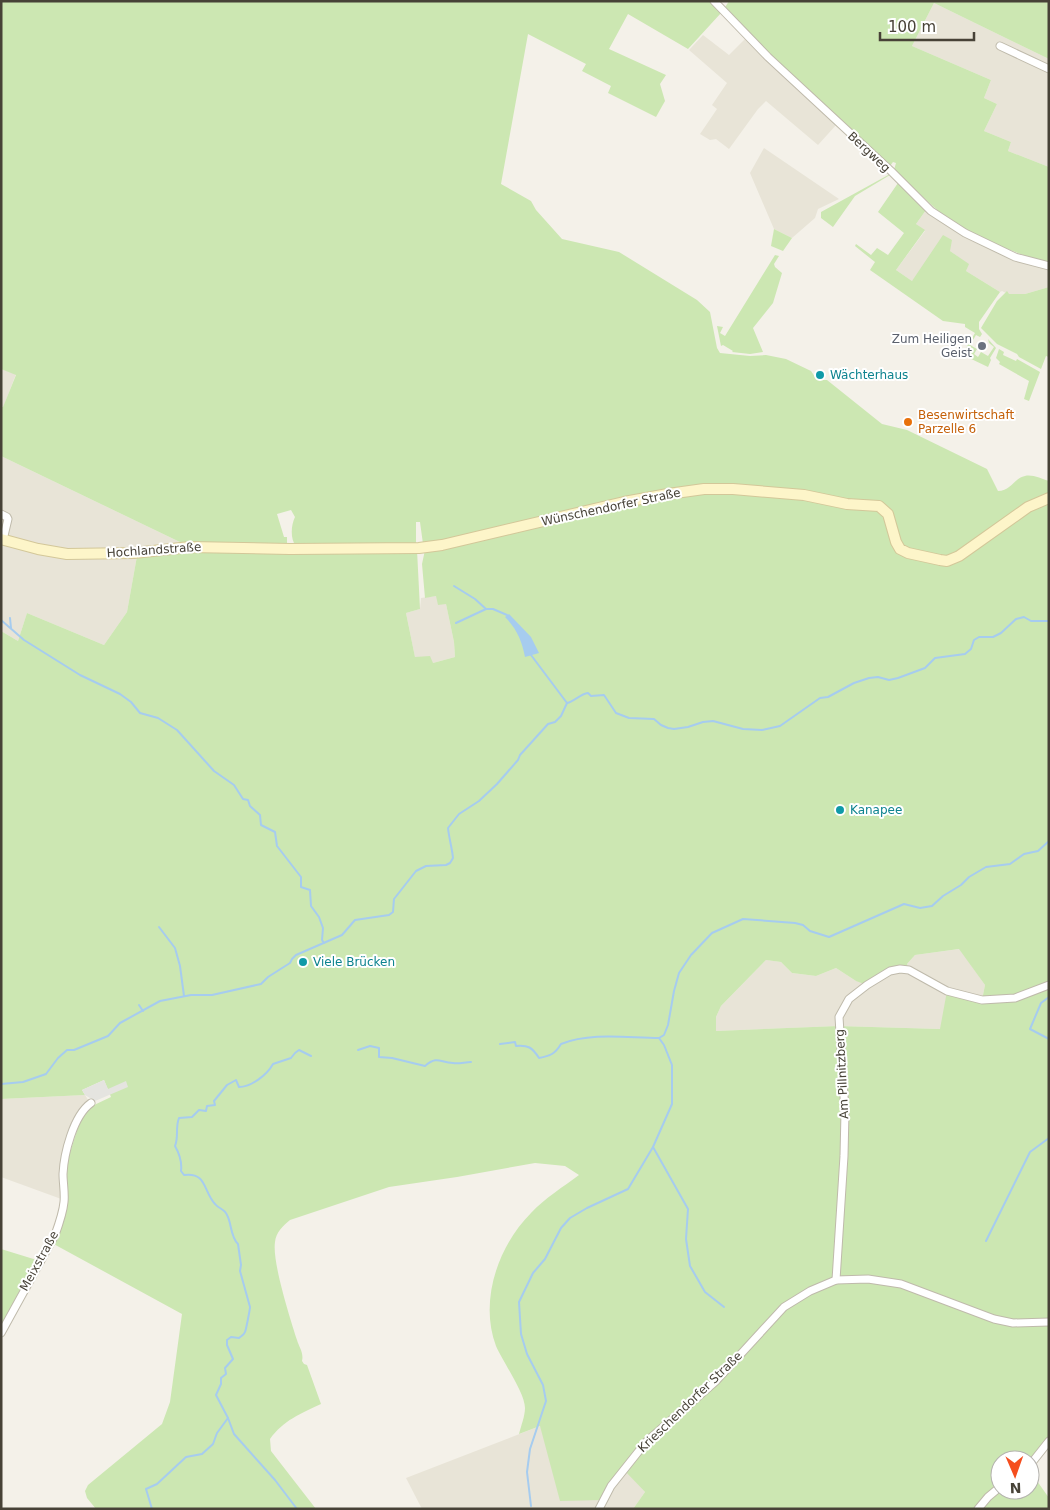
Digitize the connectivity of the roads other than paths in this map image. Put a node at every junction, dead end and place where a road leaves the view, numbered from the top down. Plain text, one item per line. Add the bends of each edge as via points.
1 (714, 1) edge
2 (1000, 46) dead end
3 (1049, 69) edge
4 (1049, 266) edge
5 (1049, 498) edge
6 (1, 514) edge
7 (2, 539) edge
8 (215, 546) joint
9 (1049, 985) edge
10 (91, 1103) dead end
11 (836, 1280) junction
12 (1049, 1322) edge
13 (1, 1333) edge
14 (1049, 1441) edge
15 (1040, 1452) edge
16 (990, 1496) edge
17 (599, 1509) edge
18 (978, 1509) edge

1 - 4 street, Bergweg via 768,57 931,211 964,233 1015,257
2 - 3 street
5 - 8 street, Wünschendorfer Straße via 1028,507 947,561 900,549 888,514 879,506 733,489 704,489 624,502 419,548
6 - 7 street, Hochlandstraße via 8,519
7 - 8 street, Hochlandstraße via 67,554 134,553
9 - 11 street, Am Pillnitzberg via 1015,998 982,1000 946,991 909,970 900,969 890,971 849,998 839,1017 845,1112
10 - 13 street, Meixstraße via 78,1120 64,1159 64,1200 55,1235
11 - 12 street, Krieschendorfer Straße via 868,1279 901,1284 994,1319
11 - 17 street, Krieschendorfer Straße via 784,1307 716,1381 646,1442 611,1486
14 - 15 street
16 - 18 street

